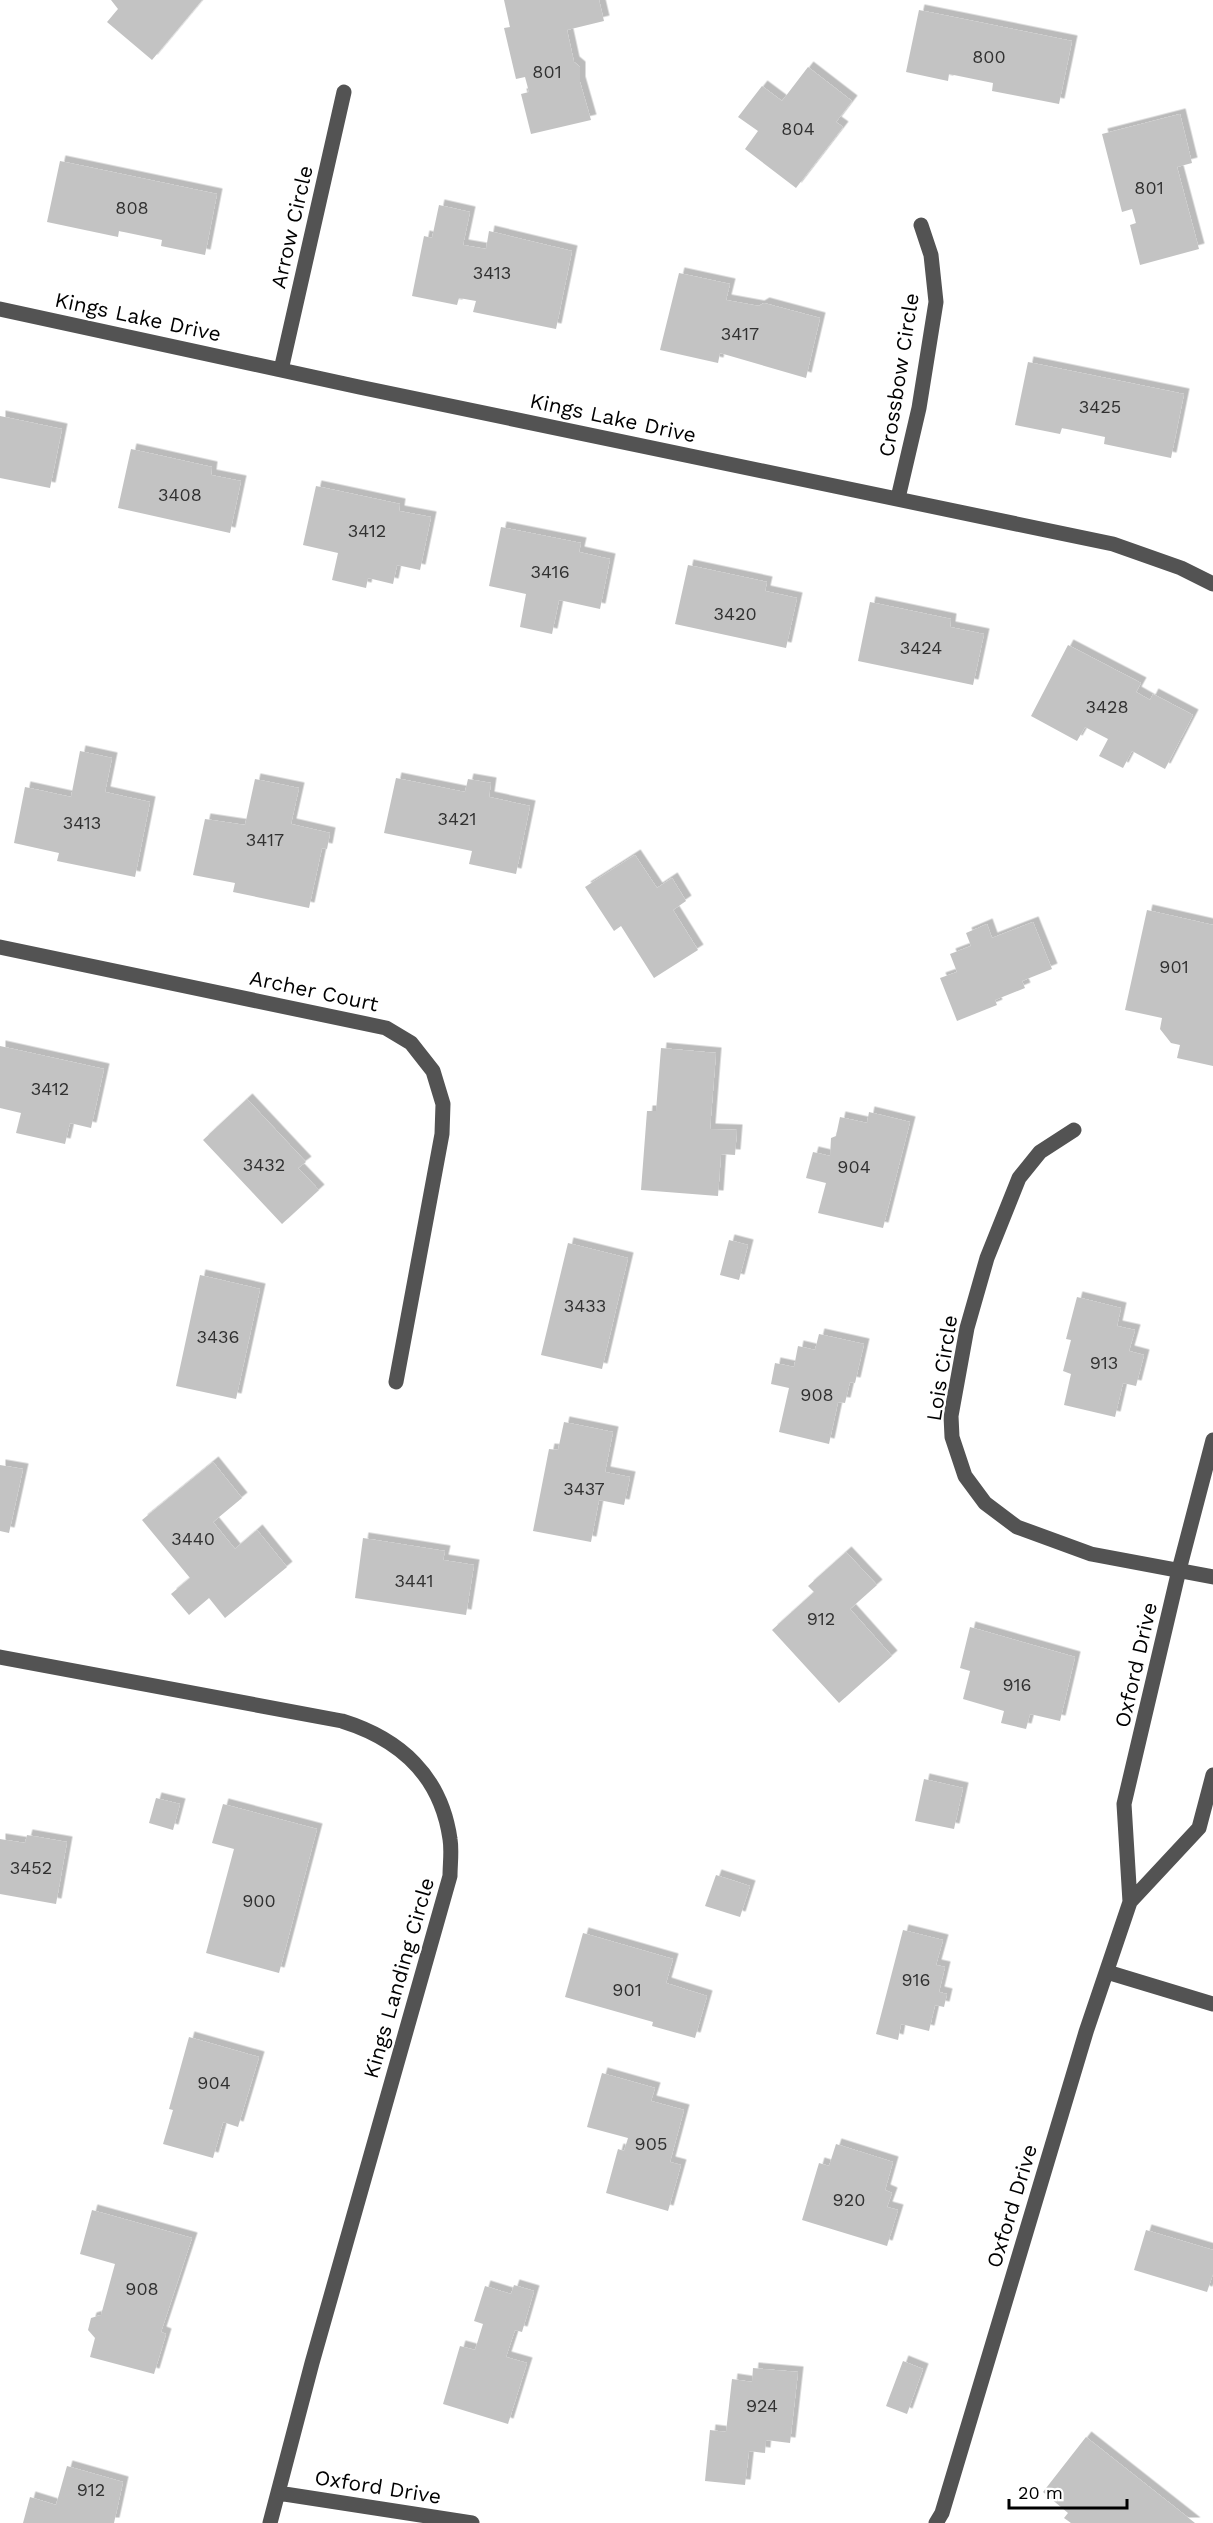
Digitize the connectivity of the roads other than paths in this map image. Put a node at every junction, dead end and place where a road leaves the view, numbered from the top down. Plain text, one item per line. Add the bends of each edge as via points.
1 (344, 92) dead end
2 (921, 225) dead end
3 (0, 309) edge
4 (281, 370) junction
5 (898, 498) junction
6 (1213, 584) edge
7 (0, 947) edge
8 (1074, 1130) dead end
9 (396, 1382) dead end
10 (1213, 1440) edge
11 (1179, 1570) junction
12 (1213, 1577) edge
13 (0, 1657) edge
14 (1213, 1775) edge
15 (1130, 1902) junction
16 (1107, 1972) junction
17 (1213, 2004) edge
18 (278, 2493) junction
19 (270, 2523) edge
20 (472, 2523) edge
21 (936, 2523) edge

1 - 4 street, Arrow Circle
2 - 5 street, Crossbow Circle via 931,255 936,302 919,408
3 - 4 street, Kings Lake Drive
4 - 5 street, Kings Lake Drive
5 - 6 street, Kings Lake Drive via 1113,544
7 - 9 street, Archer Court via 386,1028 411,1043 433,1071 443,1104 442,1134
8 - 11 street, Lois Circle via 1040,1152 1019,1178 987,1258 967,1328 951,1416 952,1437 965,1476 985,1503 1017,1527 1091,1554
10 - 11 street, Oxford Drive
11 - 12 street, Lois Circle
11 - 15 street, Oxford Drive via 1124,1804
13 - 18 street, Kings Landing Circle via 342,1720 369,1729 400,1748 425,1774 442,1806 450,1840 450,1876
14 - 15 street, Oxford Drive via 1199,1828
15 - 16 street, Oxford Drive
16 - 17 street
16 - 21 street, Oxford Drive
18 - 19 street, Kings Landing Circle
18 - 20 street, Oxford Drive

